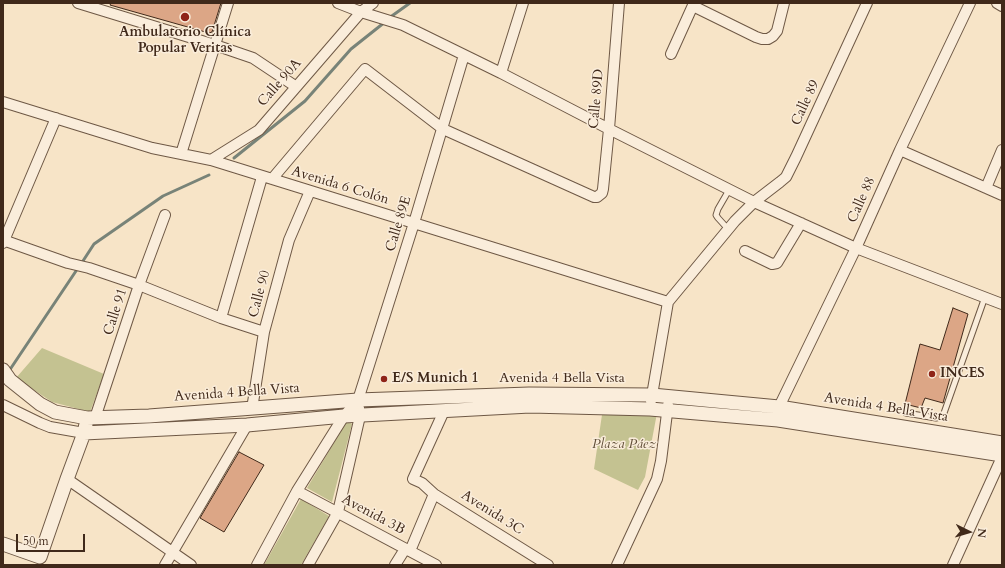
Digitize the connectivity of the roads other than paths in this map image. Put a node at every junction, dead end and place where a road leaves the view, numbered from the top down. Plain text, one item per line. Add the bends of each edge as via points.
1 (78, 3) edge
2 (228, 3) edge
3 (338, 3) edge
4 (373, 3) edge
5 (523, 3) edge
6 (619, 3) edge
7 (784, 3) edge
8 (867, 3) edge
9 (970, 3) edge
10 (997, 3) edge
11 (693, 4) edge
12 (1002, 6) edge
13 (361, 12) junction
14 (215, 45) junction
15 (671, 54) dead end
16 (464, 55) junction
17 (501, 73) junction
18 (295, 86) junction
19 (3, 102) edge
20 (56, 118) junction
21 (443, 129) junction
22 (609, 130) junction
23 (900, 150) junction
24 (1002, 150) edge
25 (181, 154) junction
26 (211, 160) junction
27 (267, 178) junction
28 (986, 188) junction
29 (729, 190) junction
30 (310, 191) junction
31 (1002, 195) edge
32 (754, 202) junction
33 (165, 215) dead end
34 (414, 223) junction
35 (801, 223) junction
36 (728, 229) junction
37 (3, 241) edge
38 (856, 248) junction
39 (745, 251) dead end
40 (139, 286) junction
41 (985, 297) junction
42 (668, 302) junction
43 (1002, 304) edge
44 (221, 318) junction
45 (264, 332) junction
46 (6, 375) edge
47 (652, 395) junction
48 (358, 400) junction
49 (668, 403) junction
50 (4, 406) edge
51 (779, 407) junction
52 (252, 409) junction
53 (650, 409) junction
54 (444, 411) junction
55 (906, 413) dead end
56 (344, 416) junction
57 (360, 416) junction
58 (91, 418) junction
59 (247, 425) junction
60 (84, 433) junction
61 (1002, 443) edge
62 (1002, 456) edge
63 (67, 479) junction
64 (297, 491) junction
65 (434, 494) junction
66 (338, 512) junction
67 (3, 544) edge
68 (408, 550) junction
69 (172, 552) junction
70 (39, 561) edge
71 (165, 565) edge
72 (191, 565) edge
73 (257, 565) edge
74 (308, 565) edge
75 (395, 565) edge
76 (436, 565) edge
77 (548, 565) edge
78 (617, 565) edge
79 (953, 565) edge

1 - 14 street
2 - 14 street
3 - 13 street
4 - 13 street, Calle 90A
5 - 17 street
6 - 22 street, Calle 89D
7 - 11 street via 776,31 768,39 756,37
8 - 32 street, Calle 89 via 786,177
9 - 23 street, Calle 88
10 - 12 street
11 - 15 street
13 - 16 street via 403,25
13 - 18 street, Calle 90A
14 - 18 street via 253,58
14 - 25 street
16 - 17 street
16 - 21 street, Calle 89E
17 - 22 street
18 - 26 street, Calle 90A via 259,130
19 - 20 street, Avenida 6 Colón
20 - 25 street, Avenida 6 Colón via 152,148
20 - 37 street
21 - 22 street, Calle 89D via 594,197 602,193 603,189
21 - 27 street via 365,69
21 - 34 street, Calle 89E
22 - 29 street
23 - 28 street
23 - 38 street, Calle 88
24 - 28 street
25 - 26 street, Avenida 6 Colón
26 - 27 street, Avenida 6 Colón
27 - 30 street, Avenida 6 Colón
27 - 44 street
28 - 31 street
29 - 32 street
29 - 36 lane via 716,215
30 - 34 street, Avenida 6 Colón
30 - 45 street, Calle 90 via 289,240
32 - 35 street
32 - 36 street, Calle 89
33 - 40 street, Calle 91
34 - 42 street, Avenida 6 Colón
34 - 48 street, Calle 89E
35 - 38 street
35 - 39 street via 777,263 772,264
36 - 42 street, Calle 89
37 - 40 street
38 - 41 street
38 - 51 street, Calle 88
40 - 44 street
40 - 58 street, Calle 91
41 - 43 street
41 - 55 lane via 944,413 936,418
42 - 47 street
44 - 45 street
45 - 52 street, Calle 90
46 - 58 street, Avenida 4 Bella Vista via 40,404 55,412
47 - 48 street, Avenida 4 Bella Vista via 529,394
47 - 49 street, Avenida 4 Bella Vista
47 - 53 street
48 - 52 street, Avenida 4 Bella Vista
48 - 56 street
48 - 57 street
49 - 51 street, Avenida 4 Bella Vista
49 - 53 street, Avenida 4 Bella Vista
49 - 62 street, Avenida 4 Bella Vista
49 - 78 street via 657,479
50 - 60 street via 40,423
51 - 61 street, Avenida 4 Bella Vista
52 - 58 street, Avenida 4 Bella Vista
53 - 54 street, Avenida 4 Bella Vista via 530,406
54 - 57 street, Avenida 4 Bella Vista
54 - 65 street, Avenida 3C via 413,479
56 - 57 street, Avenida 4 Bella Vista
56 - 59 street, Avenida 4 Bella Vista
56 - 64 street
57 - 66 street
58 - 60 street
59 - 60 street, Avenida 4 Bella Vista
59 - 69 street
60 - 63 street
62 - 79 street
63 - 69 street
63 - 70 street
64 - 66 street, Avenida 3B
64 - 73 street
65 - 68 street
65 - 77 street, Avenida 3C
66 - 68 street, Avenida 3B
66 - 74 street
67 - 70 street
68 - 75 street
68 - 76 street, Avenida 3B
69 - 71 street
69 - 72 street

